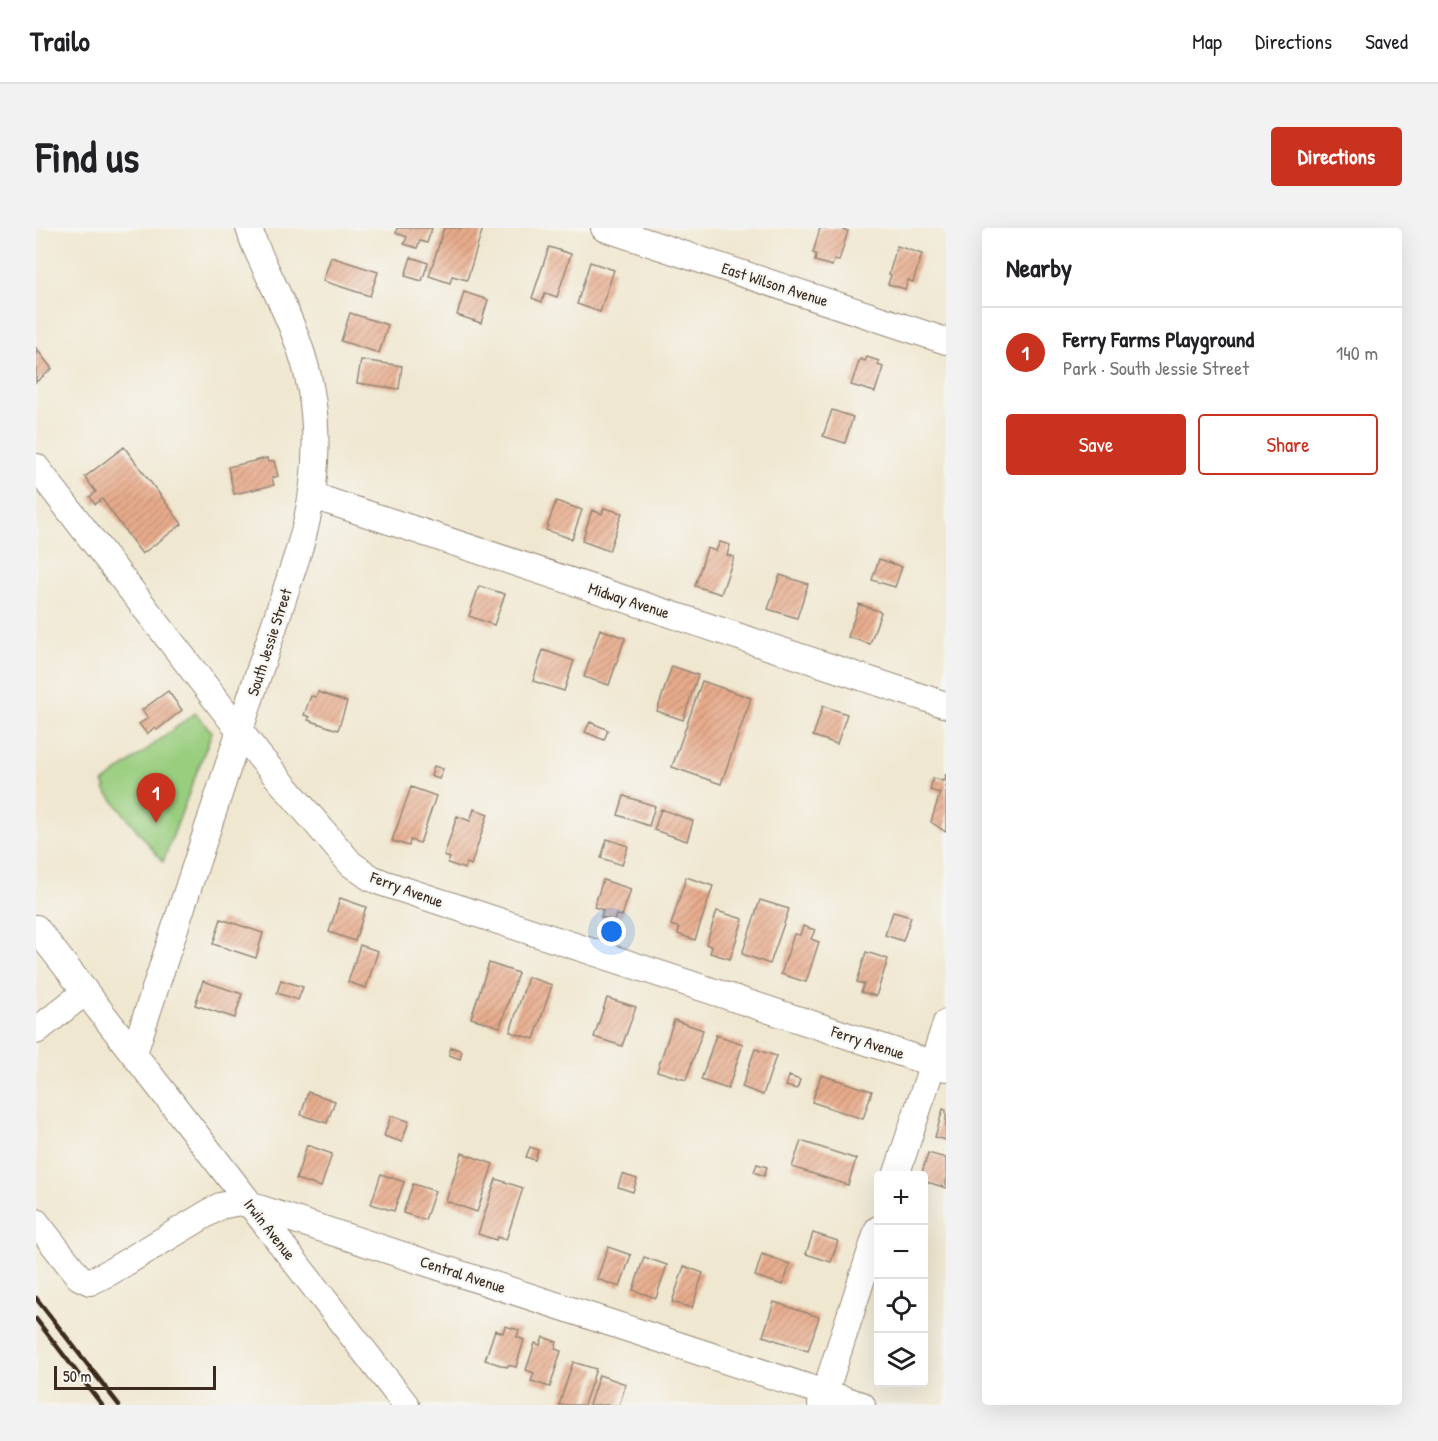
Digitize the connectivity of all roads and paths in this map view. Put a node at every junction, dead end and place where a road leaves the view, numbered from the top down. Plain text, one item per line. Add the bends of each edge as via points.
1 (249, 228) edge
2 (604, 228) edge
3 (946, 341) edge
4 (36, 467) edge
5 (313, 496) junction
6 (946, 705) edge
7 (240, 730) junction
8 (36, 928) edge
9 (85, 992) junction
10 (946, 1023) edge
11 (36, 1031) edge
12 (134, 1053) junction
13 (939, 1066) edge
14 (898, 1171) edge
15 (250, 1204) junction
16 (36, 1222) edge
17 (874, 1244) edge
18 (823, 1399) edge
19 (406, 1405) edge
20 (862, 1405) edge

1 - 5 street, South Jessie Street via 307,371 316,434
2 - 3 street, East Wilson Avenue
4 - 7 street, Ferry Avenue
5 - 6 street, Midway Avenue
5 - 7 street, South Jessie Street
7 - 12 street, South Jessie Street
7 - 13 street, Ferry Avenue via 342,855 371,878
8 - 9 street, Irwin Avenue
9 - 11 street
9 - 12 street, Irwin Avenue
10 - 13 street
12 - 15 street, Irwin Avenue
13 - 14 street
15 - 16 street, Central Avenue via 220,1206 95,1281 79,1277
15 - 18 street, Central Avenue
15 - 19 street, Irwin Avenue
17 - 18 street
18 - 20 street, Central Avenue

